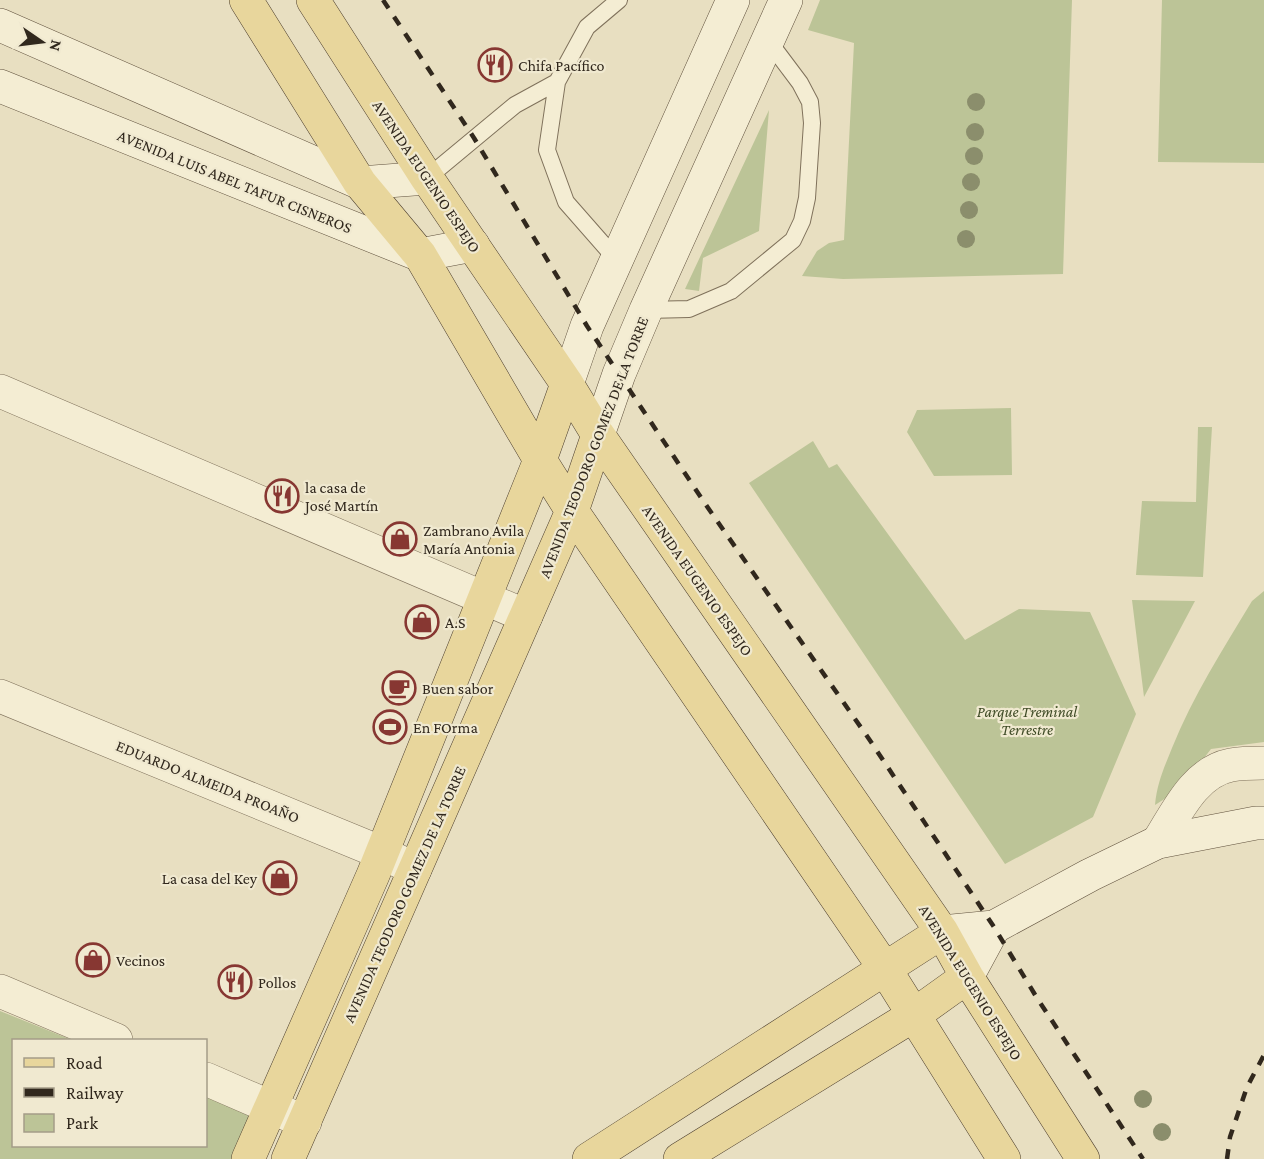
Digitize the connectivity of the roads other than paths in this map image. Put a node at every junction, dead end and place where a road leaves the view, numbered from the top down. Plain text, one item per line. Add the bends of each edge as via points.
1 (246, 0) edge
2 (313, 0) edge
3 (619, 0) edge
4 (733, 0) edge
5 (786, 0) edge
6 (0, 25) edge
7 (768, 39) junction
8 (557, 82) junction
9 (0, 86) edge
10 (427, 178) junction
11 (360, 183) junction
12 (473, 245) junction
13 (420, 255) junction
14 (616, 259) junction
15 (646, 310) junction
16 (567, 384) junction
17 (0, 391) edge
18 (598, 435) junction
19 (540, 460) junction
20 (572, 511) junction
21 (484, 597) junction
22 (526, 616) junction
23 (0, 696) edge
24 (1264, 763) edge
25 (1264, 823) edge
26 (1158, 843) junction
27 (382, 853) junction
28 (415, 869) junction
29 (994, 927) junction
30 (942, 932) junction
31 (885, 969) junction
32 (967, 977) junction
33 (0, 991) edge
34 (914, 1014) junction
35 (111, 1039) edge
36 (207, 1079) edge
37 (270, 1107) junction
38 (304, 1122) junction
39 (248, 1159) edge
40 (288, 1159) edge
41 (589, 1159) edge
42 (680, 1159) edge
43 (1004, 1159) edge
44 (1083, 1159) edge

1 - 11 main road
2 - 10 main road, AVENIDA EUGENIO ESPEJO
3 - 8 lane via 587,27
4 - 14 street
5 - 7 street, AVENIDA TEODORO GOMEZ DE LA TORRE
6 - 11 street
7 - 15 street, AVENIDA TEODORO GOMEZ DE LA TORRE
7 - 15 lane via 810,102 807,198 802,221 793,240 731,291 689,309
8 - 10 lane via 515,105
8 - 14 lane via 547,150 566,202
9 - 13 street, AVENIDA LUIS ABEL TAFUR CISNEROS
10 - 11 street
10 - 12 main road, AVENIDA EUGENIO ESPEJO
11 - 13 main road
12 - 13 street
12 - 16 main road, AVENIDA EUGENIO ESPEJO
13 - 19 main road
14 - 16 street
15 - 18 street, AVENIDA TEODORO GOMEZ DE LA TORRE
16 - 18 main road, AVENIDA EUGENIO ESPEJO
16 - 19 main road
17 - 21 street
18 - 20 main road, AVENIDA TEODORO GOMEZ DE LA TORRE
18 - 30 main road, AVENIDA EUGENIO ESPEJO
19 - 20 main road
19 - 21 main road
20 - 22 main road, AVENIDA TEODORO GOMEZ DE LA TORRE
20 - 31 main road
21 - 22 street
21 - 27 main road
22 - 28 main road, AVENIDA TEODORO GOMEZ DE LA TORRE
23 - 27 street, EDUARDO ALMEIDA PROAÑO
24 - 26 street via 1230,765 1209,773 1190,792
25 - 26 street
26 - 29 street
27 - 28 street, EDUARDO ALMEIDA PROAÑO
27 - 37 main road
28 - 38 main road, AVENIDA TEODORO GOMEZ DE LA TORRE
29 - 30 street
29 - 32 street
30 - 31 main road
30 - 32 main road, AVENIDA EUGENIO ESPEJO
31 - 34 main road
31 - 41 main road
32 - 34 main road
32 - 44 main road, AVENIDA EUGENIO ESPEJO
33 - 35 street
34 - 42 main road
34 - 43 main road
36 - 37 street
37 - 38 street
37 - 39 main road
38 - 40 main road, AVENIDA TEODORO GOMEZ DE LA TORRE

